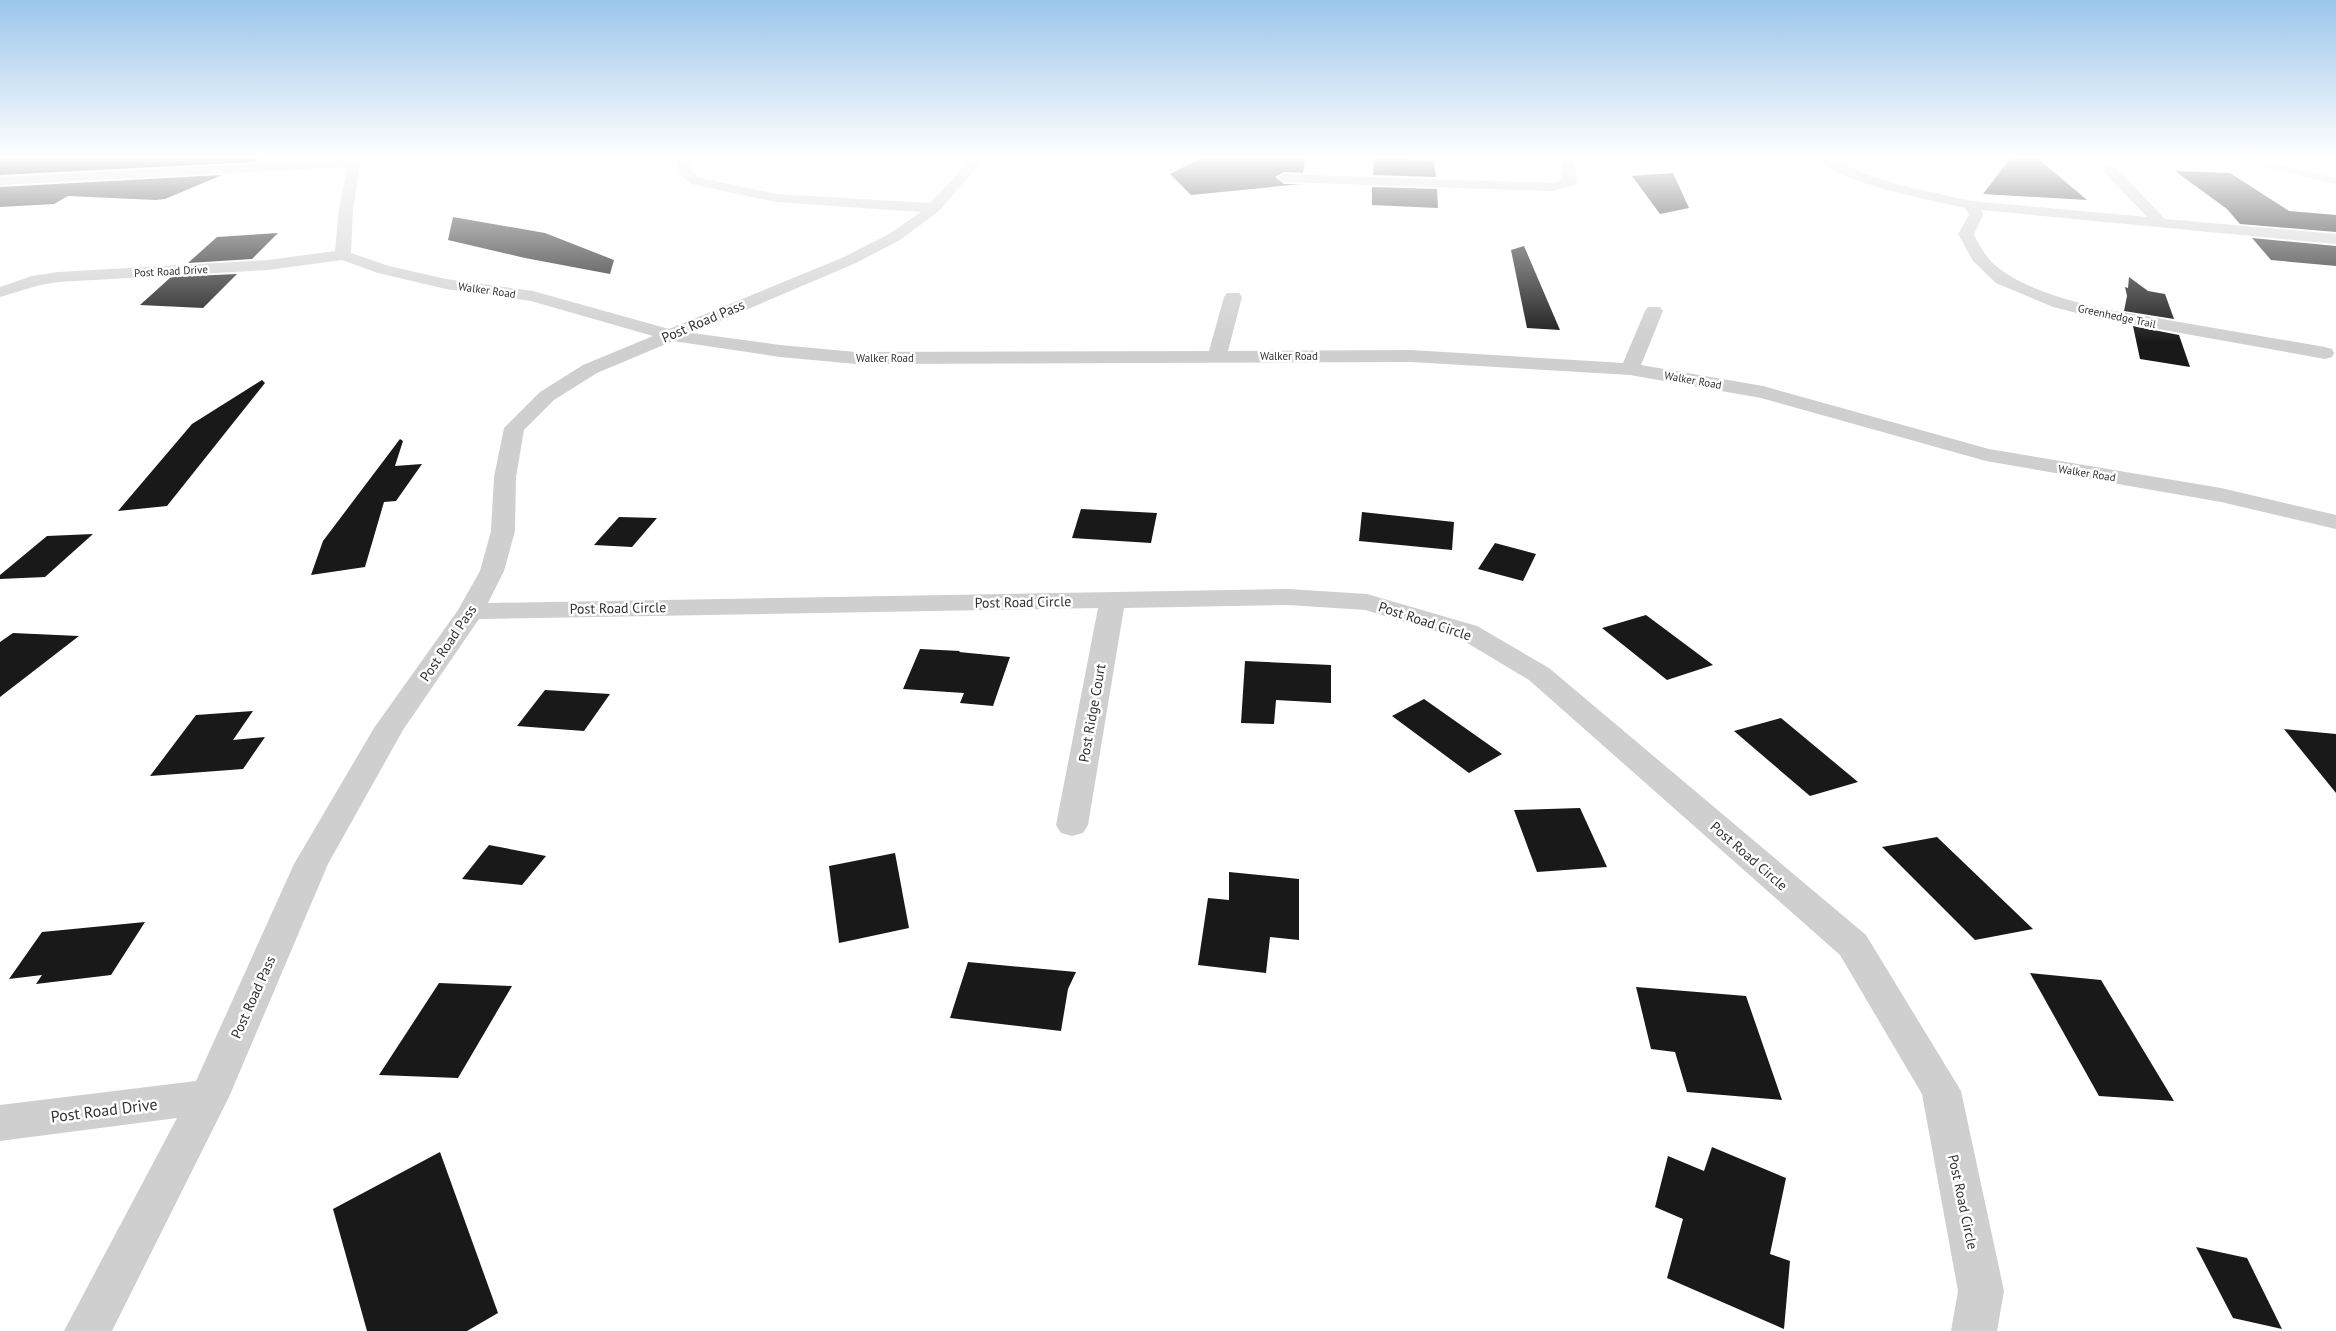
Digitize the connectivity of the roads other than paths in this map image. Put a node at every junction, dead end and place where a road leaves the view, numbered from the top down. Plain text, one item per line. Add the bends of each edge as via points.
1 (345, 218) edge
2 (923, 218) edge
3 (1974, 218) edge
4 (2117, 218) edge
5 (2156, 218) edge
6 (2160, 222) junction
7 (2336, 239) edge
8 (343, 255) junction
9 (0, 292) edge
10 (1233, 297) dead end
11 (1654, 311) dead end
12 (669, 335) junction
13 (2325, 353) dead end
14 (1217, 356) junction
15 (1630, 369) junction
16 (2336, 522) edge
17 (1112, 600) junction
18 (471, 610) junction
19 (1072, 825) dead end
20 (208, 1097) junction
21 (0, 1123) edge
22 (87, 1331) edge
23 (1974, 1331) edge

1 - 8 street
2 - 12 street, Post Road Pass via 889,241 850,260
3 - 13 street, Greenhedge Trail via 1966,234 1979,258 2002,279 2027,291 2097,313
4 - 6 street
5 - 6 street
6 - 7 street
8 - 9 street, Post Road Drive via 268,265 58,277
8 - 12 street, Walker Road via 384,270 446,284 533,296
10 - 14 street
11 - 15 street
12 - 14 street, Walker Road via 856,358
12 - 18 street, Post Road Pass via 567,382 547,396 514,428 505,476 503,532 492,571
14 - 15 street, Walker Road via 1411,356
15 - 16 street, Walker Road via 1764,392 1986,455 2221,495
17 - 18 street, Post Road Circle
17 - 19 street, Post Ridge Court
17 - 23 street, Post Road Circle via 1288,597 1367,602 1468,632 1539,674 1853,945 1941,1091 1982,1291
18 - 20 street, Post Road Pass via 389,728 311,864
20 - 21 street, Post Road Drive
20 - 22 street, Post Road Pass

